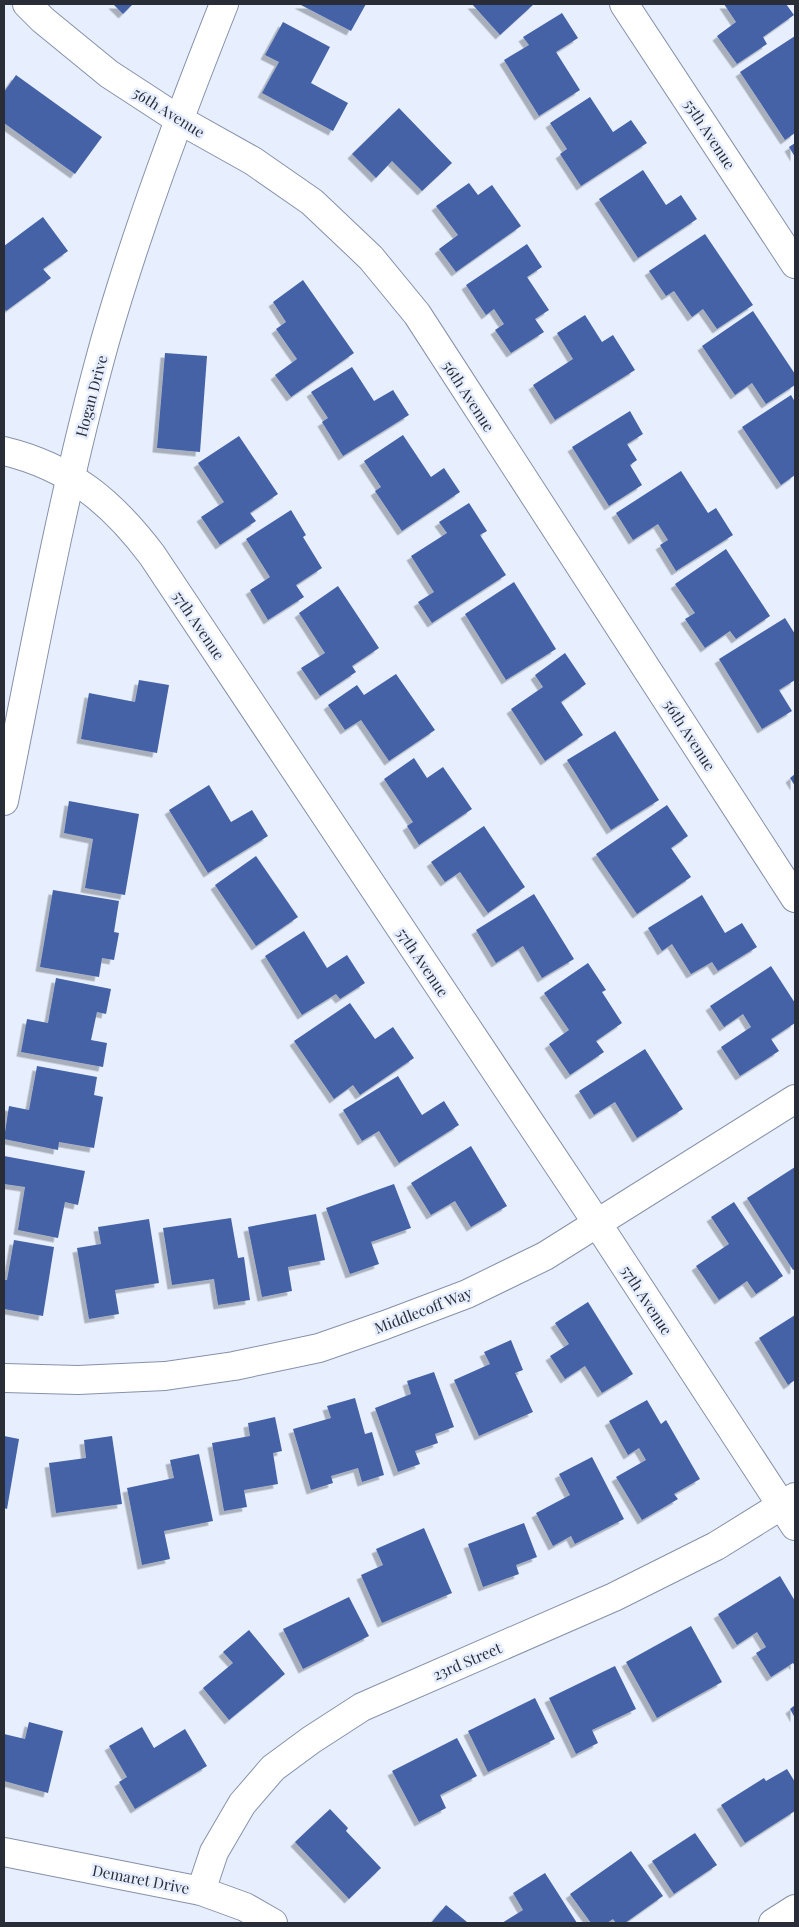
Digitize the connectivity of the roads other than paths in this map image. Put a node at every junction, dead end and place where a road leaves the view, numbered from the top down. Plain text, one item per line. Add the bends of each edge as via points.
1 (27, 4) edge
2 (224, 4) edge
3 (624, 4) edge
4 (178, 119) junction
5 (795, 264) edge
6 (4, 451) edge
7 (70, 477) junction
8 (4, 801) edge
9 (795, 898) edge
10 (795, 1099) edge
11 (597, 1223) junction
12 (4, 1378) edge
13 (791, 1510) edge
14 (4, 1852) edge
15 (201, 1891) junction
16 (795, 1909) edge
17 (273, 1923) edge
18 (773, 1923) edge

1 - 4 street, 56th Avenue via 109,74
2 - 4 street, Hogan Drive
3 - 5 street, 55th Avenue
4 - 7 street, Hogan Drive via 105,342
4 - 9 street, 56th Avenue via 253,161 312,202 371,258 417,314
6 - 7 street, 57th Avenue via 23,455
7 - 8 street, Hogan Drive
7 - 11 street, 57th Avenue via 106,503 131,527 152,555
10 - 11 street, Middlecoff Way
11 - 12 street, Middlecoff Way via 545,1256 467,1294 319,1348 234,1366 165,1376 78,1380
11 - 13 street, 57th Avenue
13 - 15 street, 23rd Street via 614,1597 362,1707 273,1768 242,1804 214,1852
14 - 15 street, Demaret Drive
15 - 17 street, Demaret Drive via 245,1907
16 - 18 street

